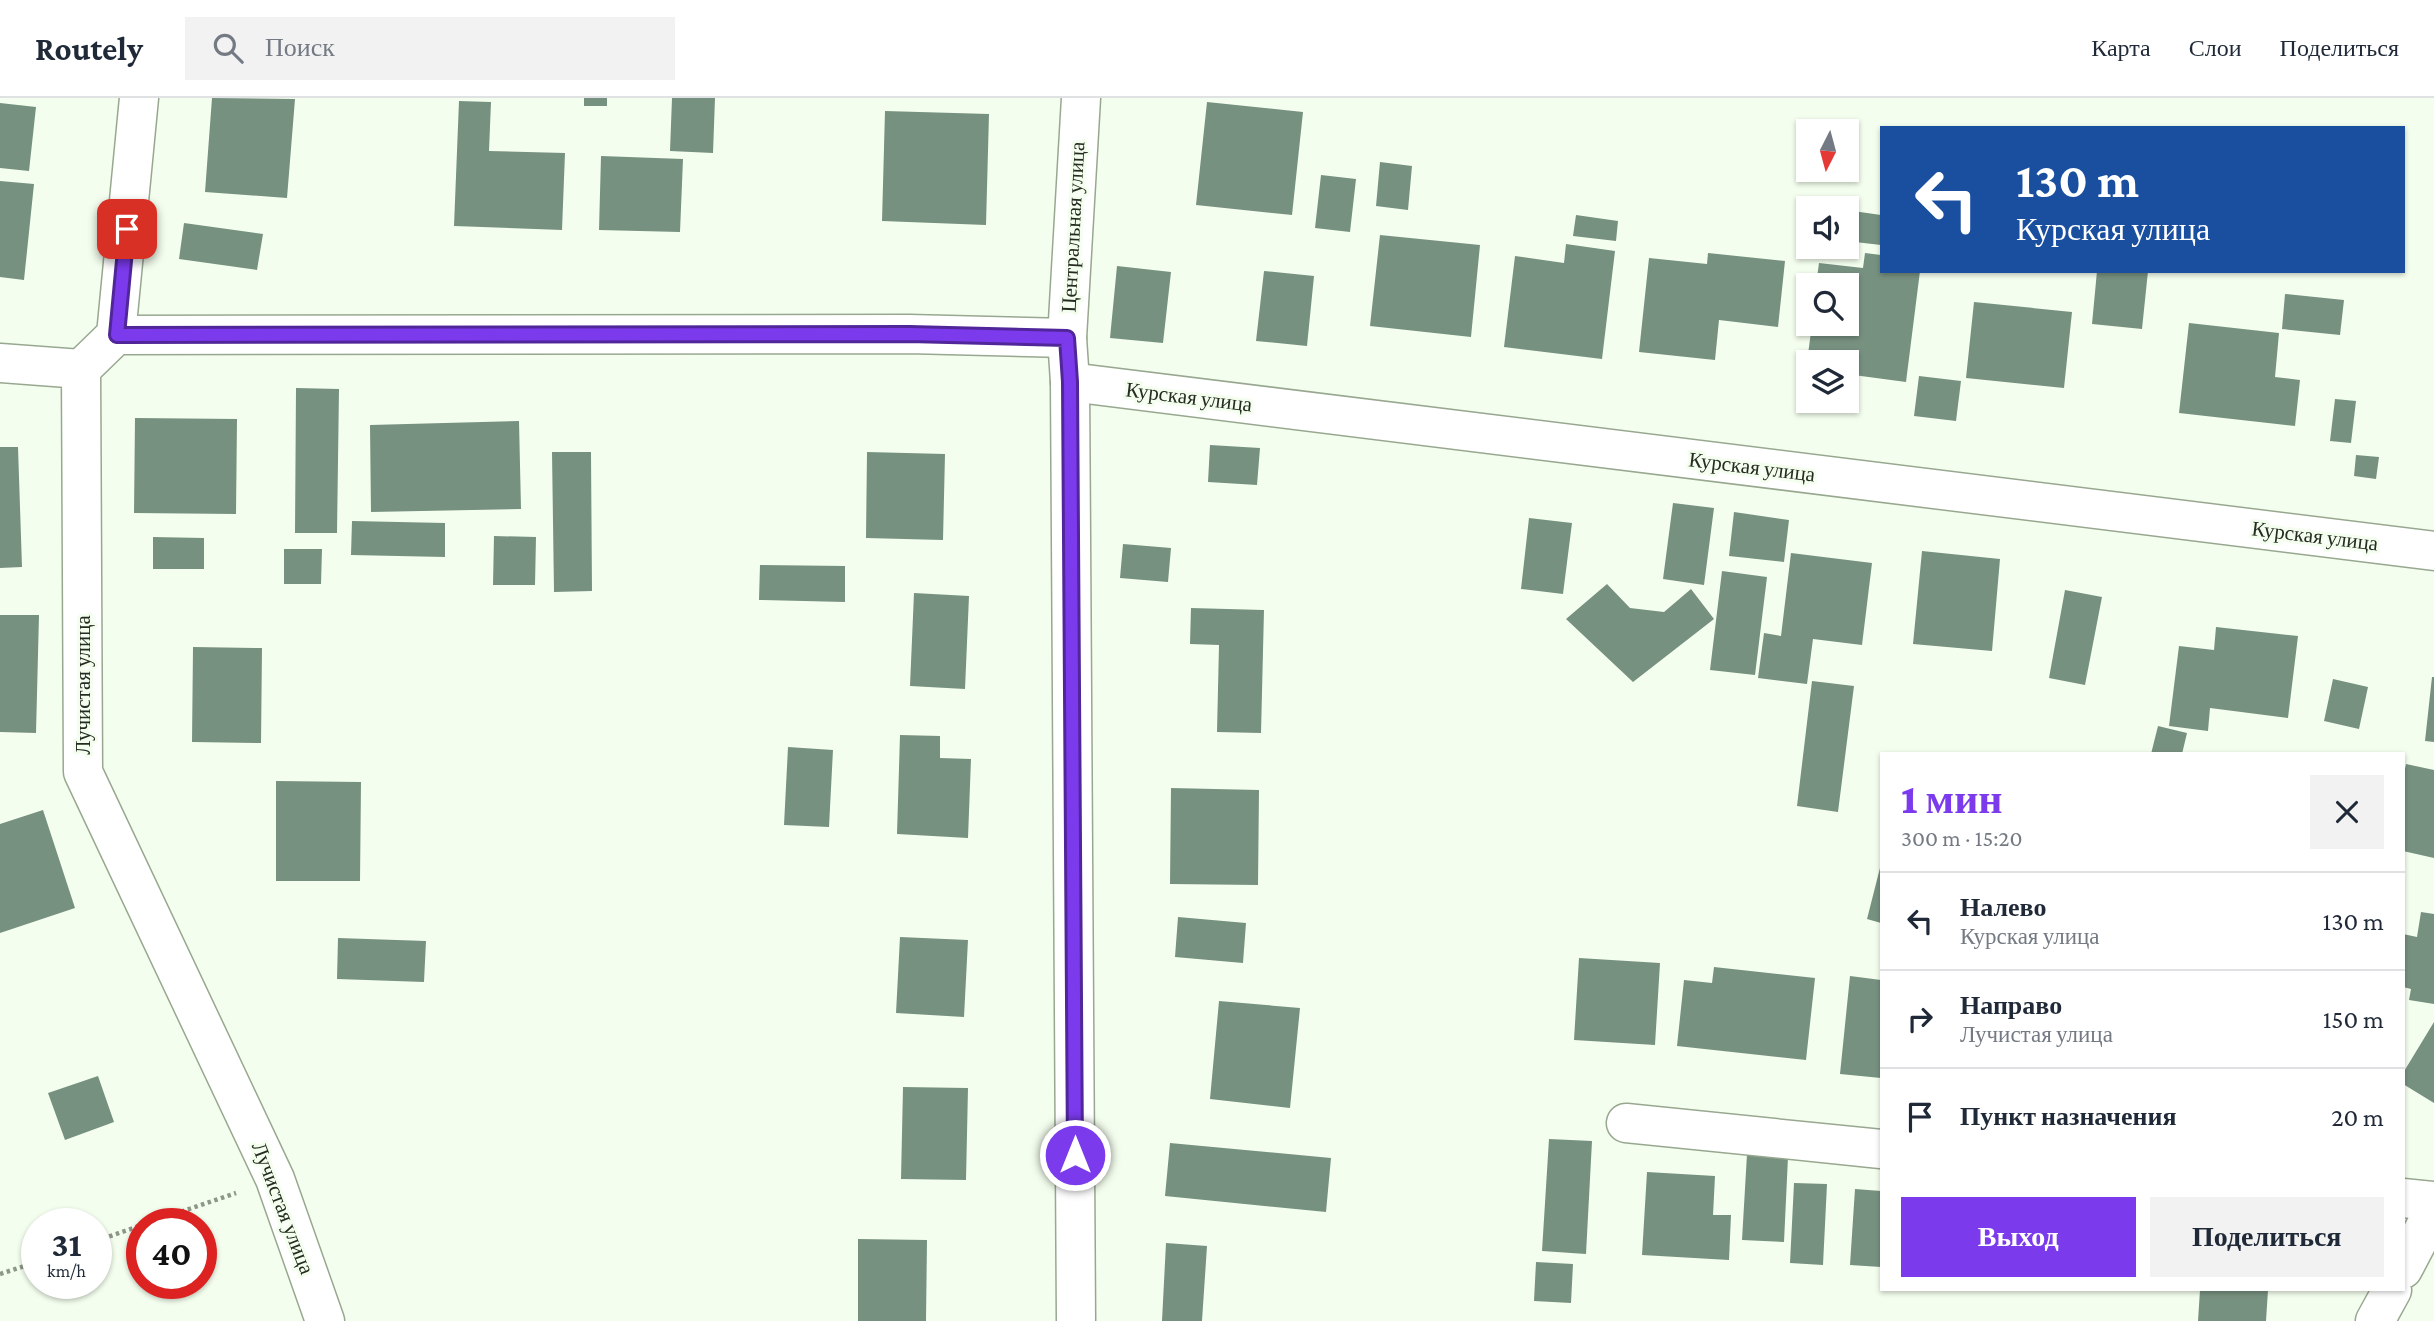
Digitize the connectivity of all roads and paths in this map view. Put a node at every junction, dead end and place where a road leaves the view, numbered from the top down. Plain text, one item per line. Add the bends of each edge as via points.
1 (139, 98) edge
2 (1081, 98) edge
3 (117, 335) junction
4 (1067, 338) junction
5 (0, 363) edge
6 (81, 369) junction
7 (1070, 382) junction
8 (2434, 551) edge
9 (1626, 1123) dead end
10 (1880, 1149) edge
11 (275, 1179) junction
12 (2405, 1198) edge
13 (2434, 1201) edge
14 (191, 1208) edge
15 (2434, 1210) edge
16 (2405, 1265) edge
17 (21, 1268) edge
18 (0, 1275) edge
19 (2391, 1291) edge
20 (325, 1321) edge
21 (1076, 1321) edge
22 (2375, 1321) edge

1 - 3 street
2 - 4 street, Центральная улица
3 - 4 street via 909,334
3 - 6 street
4 - 7 street, Центральная улица
5 - 6 street
6 - 11 street, Лучистая улица via 83,772
7 - 8 street, Курская улица
7 - 21 street, Центральная улица
9 - 10 street
11 - 14 path
11 - 20 street, Лучистая улица
12 - 13 street
15 - 16 street
17 - 18 path
19 - 22 street

